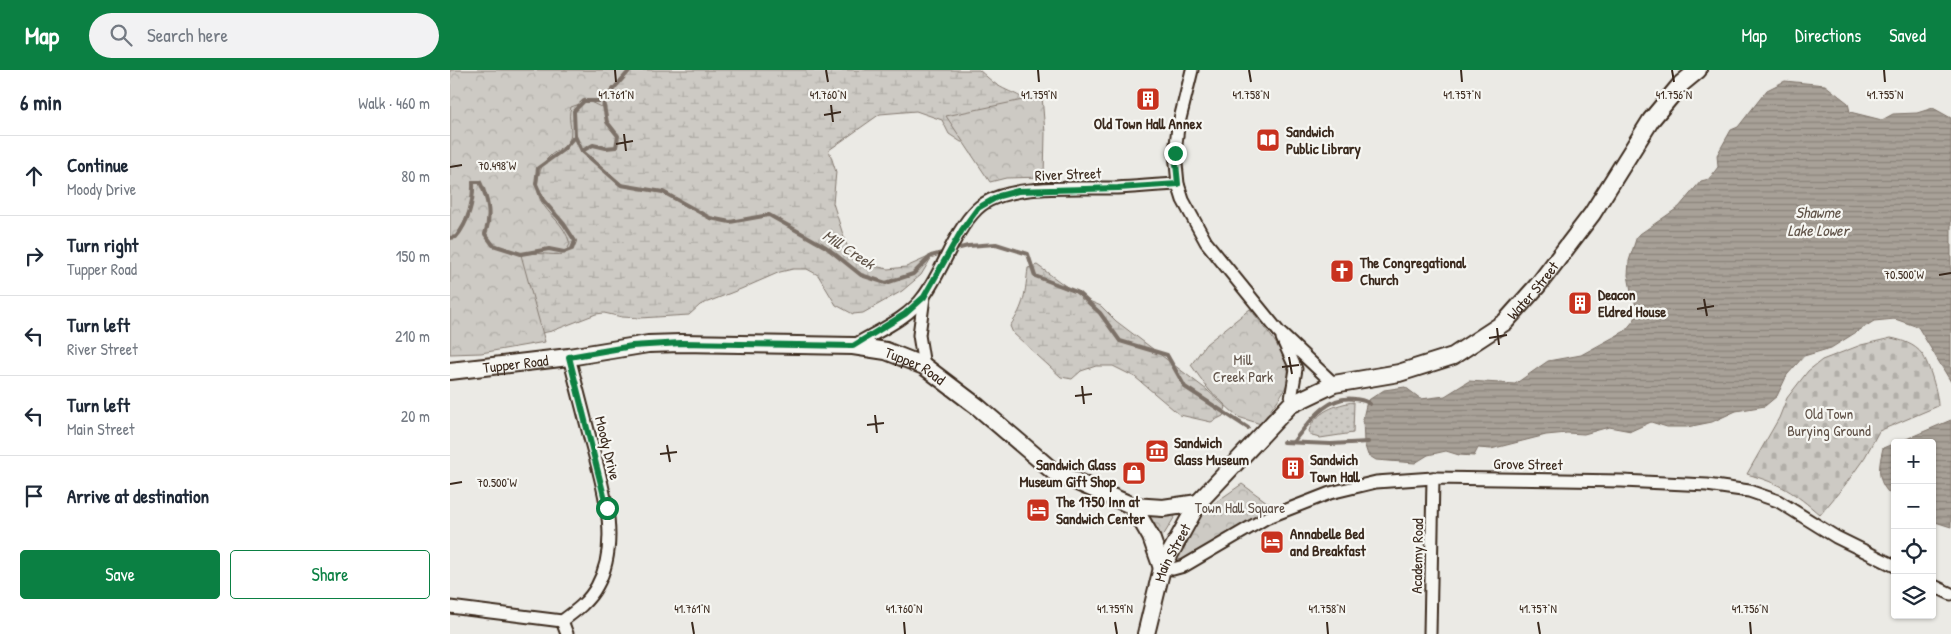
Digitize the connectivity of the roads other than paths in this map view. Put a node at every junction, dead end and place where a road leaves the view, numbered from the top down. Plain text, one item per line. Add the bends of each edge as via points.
1 (1192, 70) edge
2 (1698, 70) edge
3 (1178, 184) junction
4 (924, 297) junction
5 (1279, 332) junction
6 (853, 346) junction
7 (569, 357) junction
8 (924, 366) junction
9 (450, 371) edge
10 (1334, 384) junction
11 (1290, 405) junction
12 (1433, 478) junction
13 (1198, 503) junction
14 (1133, 506) junction
15 (1891, 564) edge
16 (1162, 568) junction
17 (1936, 587) edge
18 (1951, 594) edge
19 (450, 607) edge
20 (562, 621) junction
21 (566, 634) edge
22 (1146, 634) edge
23 (1430, 634) edge

1 - 3 street via 1178,127 1175,153
2 - 10 main road, Water Street via 1681,84 1651,120 1592,214 1505,322 1453,356 1399,373
3 - 4 street, River Street via 1018,191 999,196 978,208
3 - 5 street via 1206,242
4 - 6 street, River Street via 905,314
4 - 8 street, River Street via 919,335
5 - 10 street
5 - 11 street via 1296,369
6 - 7 main road, Tupper Road via 681,343 632,346
6 - 8 main road, Tupper Road via 886,351
7 - 9 main road, Tupper Road
7 - 20 street, Moody Drive via 607,508 609,543 597,586 586,602
8 - 14 main road, Tupper Road via 1054,472
10 - 11 main road, Water Street
11 - 13 main road, Main Street
12 - 15 street, Grove Street via 1531,478 1707,485 1749,491 1778,501
12 - 16 street, Grove Street via 1376,482 1330,493 1266,518 1184,566
12 - 23 street, Academy Road
13 - 14 main road, Tupper Road via 1163,508
13 - 16 main road, Main Street
14 - 16 main road via 1151,537
16 - 22 main road, Main Street
17 - 18 street
19 - 20 street
20 - 21 street

